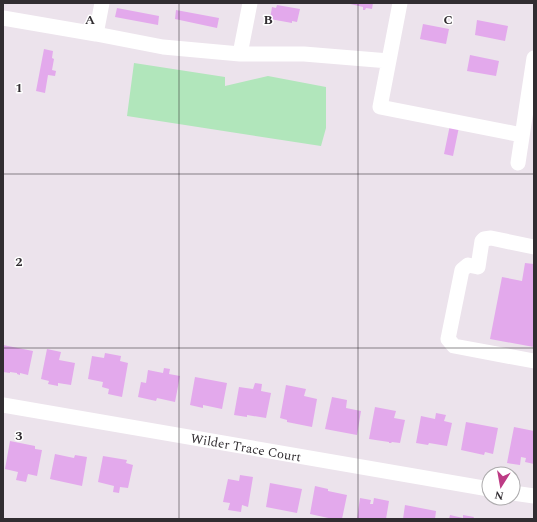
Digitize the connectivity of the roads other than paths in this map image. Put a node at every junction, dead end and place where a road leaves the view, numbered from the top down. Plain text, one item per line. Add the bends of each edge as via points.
1 (102, 3) edge
2 (250, 3) edge
3 (400, 3) edge
4 (3, 18) edge
5 (96, 34) junction
6 (240, 54) junction
7 (534, 58) edge
8 (389, 60) junction
9 (522, 134) junction
10 (518, 162) dead end
11 (534, 247) edge
12 (534, 361) edge
13 (3, 405) edge
14 (481, 488) edge
15 (521, 494) edge
16 (534, 496) edge

1 - 5 street
2 - 6 street
3 - 8 street
4 - 5 street
5 - 6 street via 163,47
6 - 8 street via 304,54
7 - 9 street
8 - 9 street via 380,107
9 - 10 street
11 - 12 street via 491,238 484,239 478,267 468,265 462,270 448,339 454,346
13 - 14 street, Wilder Trace Court
15 - 16 street

